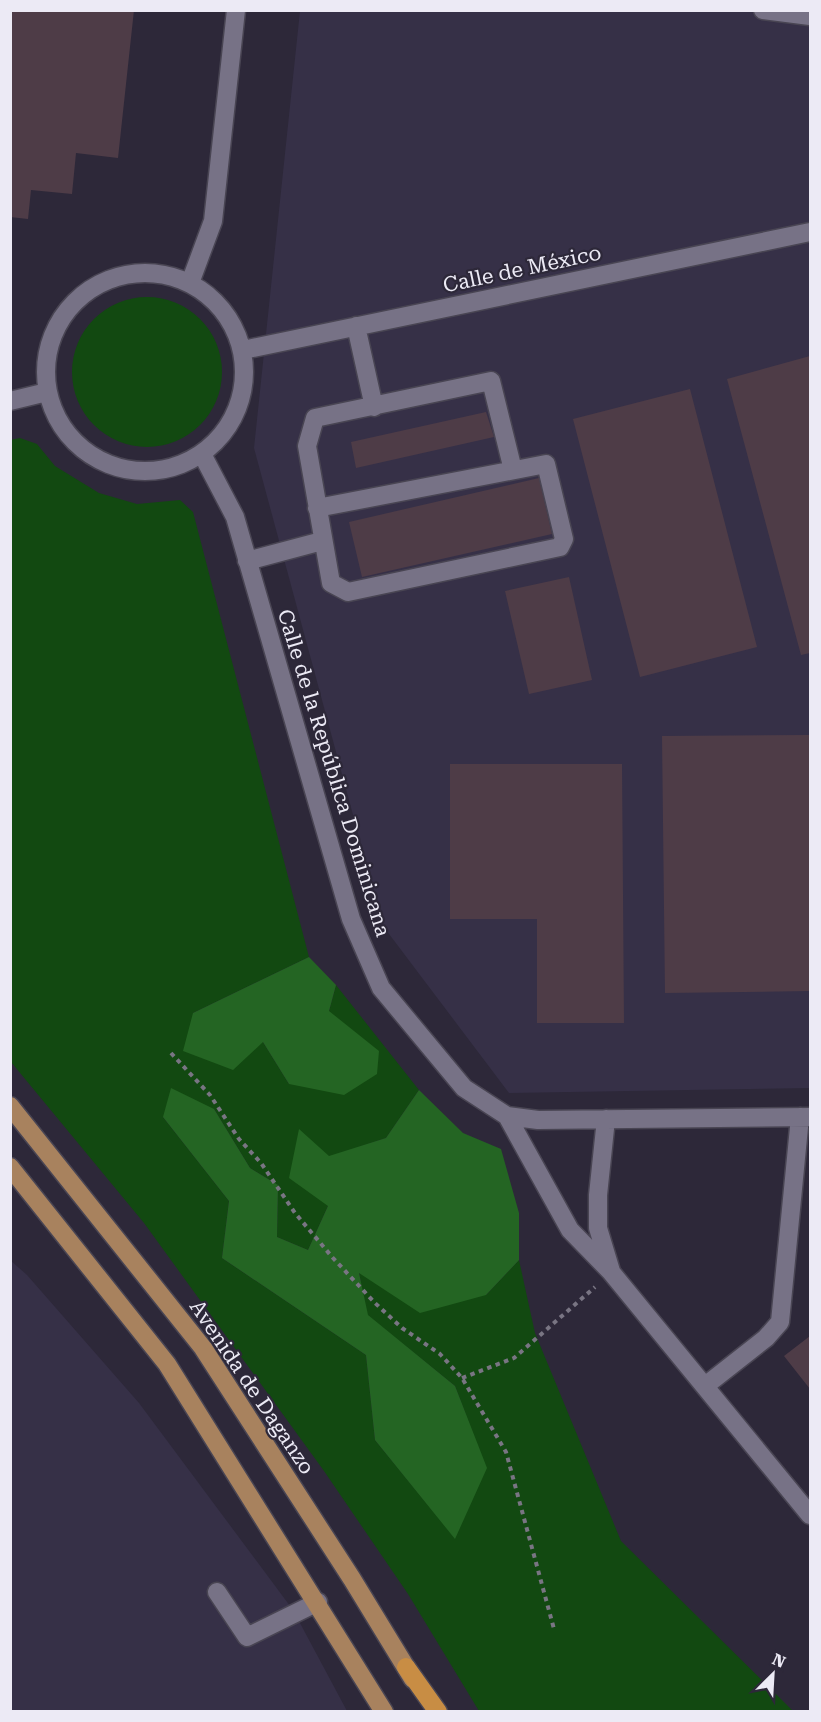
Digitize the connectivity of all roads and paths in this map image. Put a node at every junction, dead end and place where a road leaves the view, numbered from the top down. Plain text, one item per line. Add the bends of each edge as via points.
1 (236, 10) edge
2 (763, 10) edge
3 (810, 16) edge
4 (810, 232) edge
5 (190, 283) junction
6 (356, 326) junction
7 (243, 350) junction
8 (48, 392) junction
9 (10, 401) edge
10 (374, 407) junction
11 (202, 454) junction
12 (513, 470) junction
13 (317, 508) junction
14 (322, 541) junction
15 (248, 561) junction
16 (171, 1053) dead end
17 (10, 1106) edge
18 (507, 1116) junction
19 (805, 1117) edge
20 (606, 1119) junction
21 (14, 1177) edge
22 (611, 1272) junction
23 (462, 1378) junction
24 (705, 1386) junction
25 (810, 1515) edge
26 (217, 1593) dead end
27 (318, 1602) junction
28 (554, 1629) dead end
29 (406, 1667) junction
30 (384, 1712) edge
31 (431, 1712) edge
32 (438, 1712) edge

1 - 5 street via 213,221
2 - 3 street
4 - 6 street, Calle de México
5 - 7 street via 217,303 234,327
5 - 8 street via 155,273 122,275 74,302 54,331 46,363
6 - 7 street, Calle de México
6 - 10 street
7 - 11 street via 245,380 239,407 224,435
8 - 9 street
8 - 11 street via 60,425 81,448 111,465 142,472 175,467
10 - 12 street via 491,381
10 - 13 street via 315,418 307,446
11 - 15 street, Calle de la República Dominicana via 235,517
12 - 13 street
12 - 14 street via 546,464 564,539 560,547 348,592 332,583
13 - 14 street
14 - 15 street
15 - 18 street, Calle de la República Dominicana via 351,919 381,988 464,1088
16 - 23 path via 210,1095 239,1139 333,1258 375,1303 402,1328 440,1354
17 - 29 main road, Avenida de Daganzo via 203,1348
18 - 20 street, Calle de la República Dominicana via 538,1120
18 - 22 street via 570,1230
19 - 20 street, Calle de la República Dominicana
19 - 24 street via 780,1322 766,1338
20 - 22 street via 598,1228
21 - 27 main road via 167,1364
22 - 23 path via 514,1358
22 - 24 street
23 - 28 path via 506,1452
24 - 25 street
26 - 27 street via 247,1637
27 - 30 main road
29 - 31 main road, Avenida de Daganzo
29 - 32 highway

